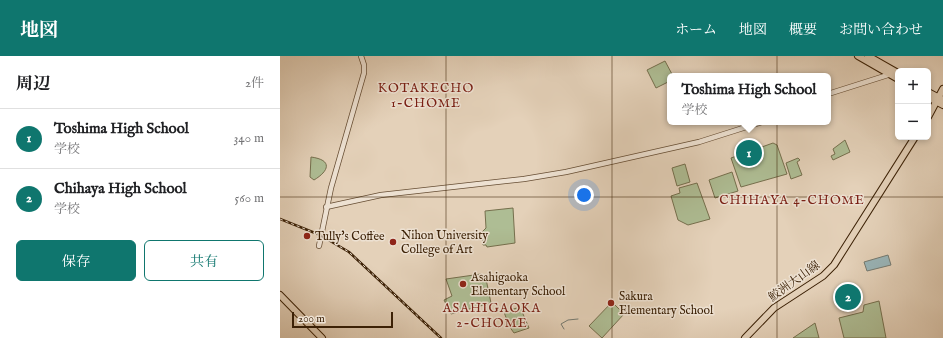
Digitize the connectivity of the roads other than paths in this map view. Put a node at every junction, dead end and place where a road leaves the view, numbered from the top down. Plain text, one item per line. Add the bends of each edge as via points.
1 (361, 56) edge
2 (858, 56) edge
3 (868, 56) edge
4 (895, 72) edge
5 (895, 73) edge
6 (889, 74) junction
7 (895, 77) edge
8 (943, 88) edge
9 (831, 93) edge
10 (939, 100) edge
11 (943, 105) edge
12 (931, 112) edge
13 (753, 125) edge
14 (913, 140) edge
15 (326, 207) junction
16 (319, 246) dead end
17 (280, 295) edge
18 (322, 338) edge
19 (745, 338) edge

1 - 15 street via 364,73
2 - 6 main road
3 - 4 main road
5 - 6 street
6 - 7 main road
6 - 9 street
8 - 10 main road
10 - 11 main road
10 - 12 main road
13 - 15 street via 699,142 566,172 381,195
14 - 19 main road, 鮫洲大山線 via 834,265 779,305
15 - 16 street
17 - 18 main road

